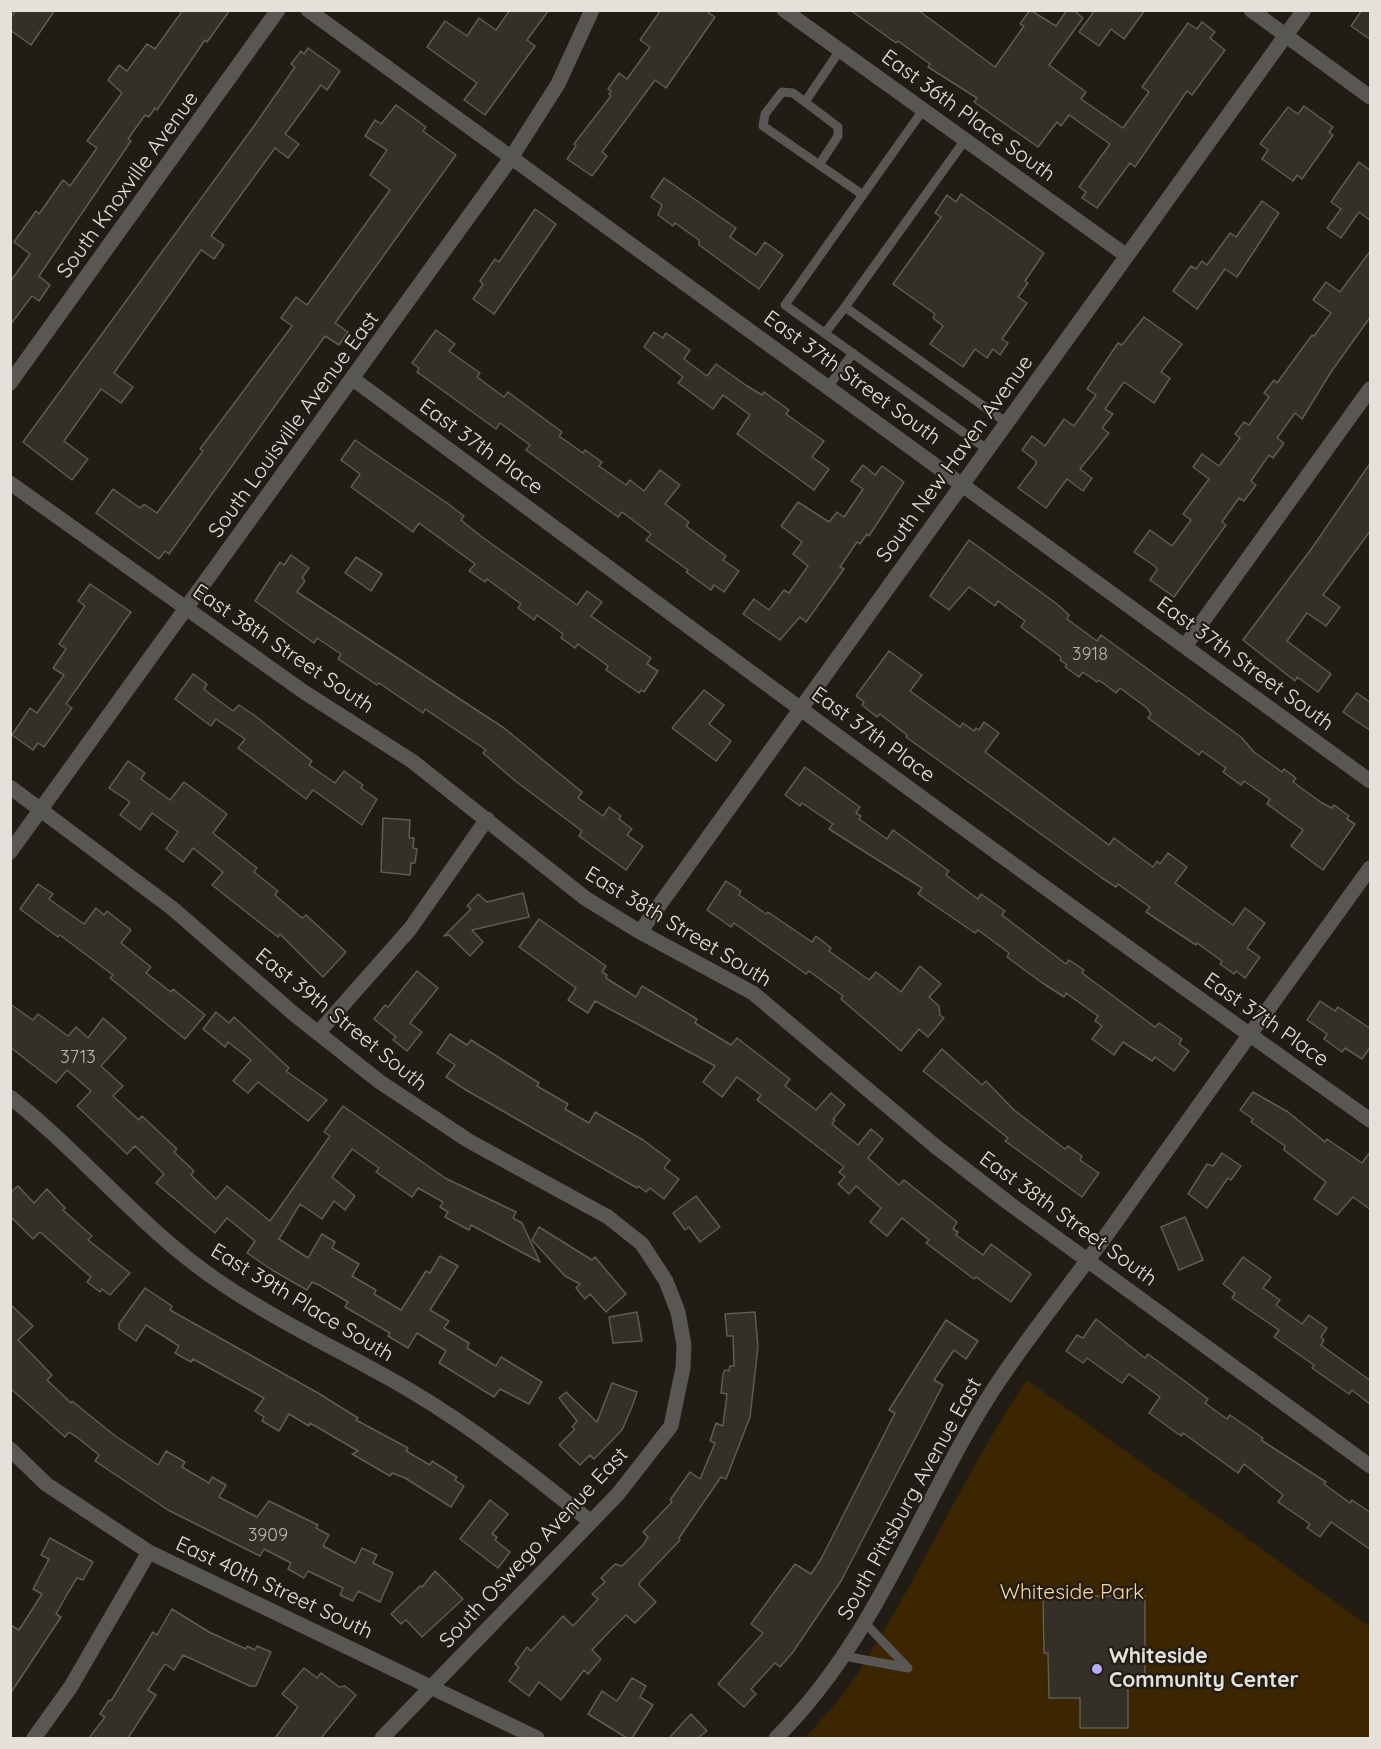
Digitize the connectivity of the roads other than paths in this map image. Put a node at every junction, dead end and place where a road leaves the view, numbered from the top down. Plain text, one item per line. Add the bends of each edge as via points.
1 (278, 10) edge
2 (308, 10) edge
3 (592, 10) edge
4 (784, 10) edge
5 (1251, 10) edge
6 (1304, 10) edge
7 (1286, 36) junction
8 (840, 50) junction
9 (1371, 97) edge
10 (805, 102) junction
11 (923, 110) junction
12 (965, 140) junction
13 (512, 158) junction
14 (819, 165) junction
15 (863, 195) junction
16 (1127, 256) junction
17 (844, 307) junction
18 (825, 333) junction
19 (853, 353) junction
20 (353, 379) junction
21 (10, 383) edge
22 (828, 387) junction
23 (1371, 389) edge
24 (1007, 423) junction
25 (988, 450) junction
26 (10, 483) edge
27 (963, 485) junction
28 (186, 609) junction
29 (1185, 646) junction
30 (799, 708) junction
31 (1371, 781) edge
32 (10, 787) edge
33 (41, 810) junction
34 (487, 819) junction
35 (10, 852) edge
36 (1371, 868) edge
37 (640, 932) junction
38 (318, 1033) junction
39 (1250, 1035) junction
40 (10, 1097) edge
41 (1371, 1120) edge
42 (1088, 1260) junction
43 (683, 1368) joint
44 (10, 1449) edge
45 (1371, 1466) edge
46 (591, 1522) junction
47 (149, 1552) junction
48 (866, 1624) junction
49 (844, 1656) junction
50 (431, 1688) junction
51 (34, 1738) edge
52 (382, 1738) edge
53 (537, 1738) edge
54 (776, 1738) edge

1 - 21 street, South Knoxville Avenue
2 - 13 street, East 37th Street South
3 - 13 street, South Louisville Avenue East via 558,84
4 - 8 street, East 36th Place South
5 - 7 street
6 - 7 street, South New Haven Avenue
7 - 9 street
7 - 16 street, South New Haven Avenue
8 - 10 lane
8 - 11 street, East 36th Place South
10 - 14 lane via 838,127 838,136
10 - 14 lane via 793,93 782,92 765,114 763,126
11 - 12 street, East 36th Place South
11 - 15 lane
12 - 16 street, East 36th Place South
12 - 17 lane
13 - 20 street, South Louisville Avenue East
13 - 22 street, East 37th Street South
14 - 15 lane
15 - 18 lane via 785,305
16 - 24 street, South New Haven Avenue
17 - 18 lane
17 - 24 lane
18 - 19 lane
19 - 22 lane
19 - 25 lane
20 - 28 street, South Louisville Avenue East
20 - 30 street, East 37th Place
22 - 27 street, East 37th Street South
23 - 29 street
24 - 25 street, South New Haven Avenue
25 - 27 street, South New Haven Avenue
26 - 28 street, East 38th Street South
27 - 29 street, East 37th Street South
27 - 30 street, South New Haven Avenue
28 - 33 street, South Louisville Avenue East
28 - 34 street, East 38th Street South via 304,692 412,761
29 - 31 street, East 37th Street South
30 - 37 street, South New Haven Avenue
30 - 39 street, East 37th Place
32 - 33 street, East 39th Street South
33 - 35 street, South Louisville Avenue East
33 - 38 street, East 39th Street South via 172,908
34 - 37 street, East 38th Street South via 579,894
34 - 38 street via 410,929
36 - 39 street, South Pittsburg Avenue East
37 - 42 street, East 38th Street South via 753,993 936,1146
38 - 43 street, East 39th Street South via 424,1114 608,1217 642,1244 675,1302 684,1345
39 - 41 street, East 37th Place
39 - 42 street, South Pittsburg Avenue East
40 - 46 street, East 39th Place South via 184,1256 278,1318 457,1420 503,1451
42 - 45 street, East 38th Street South
42 - 48 street, South Pittsburg Avenue East via 993,1389
43 - 46 street, South Oswego Avenue East via 671,1426 632,1478
44 - 47 street, East 40th Street South via 46,1484
46 - 50 street, South Oswego Avenue East
47 - 50 street, East 40th Street South
47 - 51 street via 70,1688
48 - 49 street, South Pittsburg Avenue East
48 - 49 lane via 908,1668
49 - 54 street, South Pittsburg Avenue East
50 - 52 street, South Oswego Avenue East
50 - 53 street, East 40th Street South

